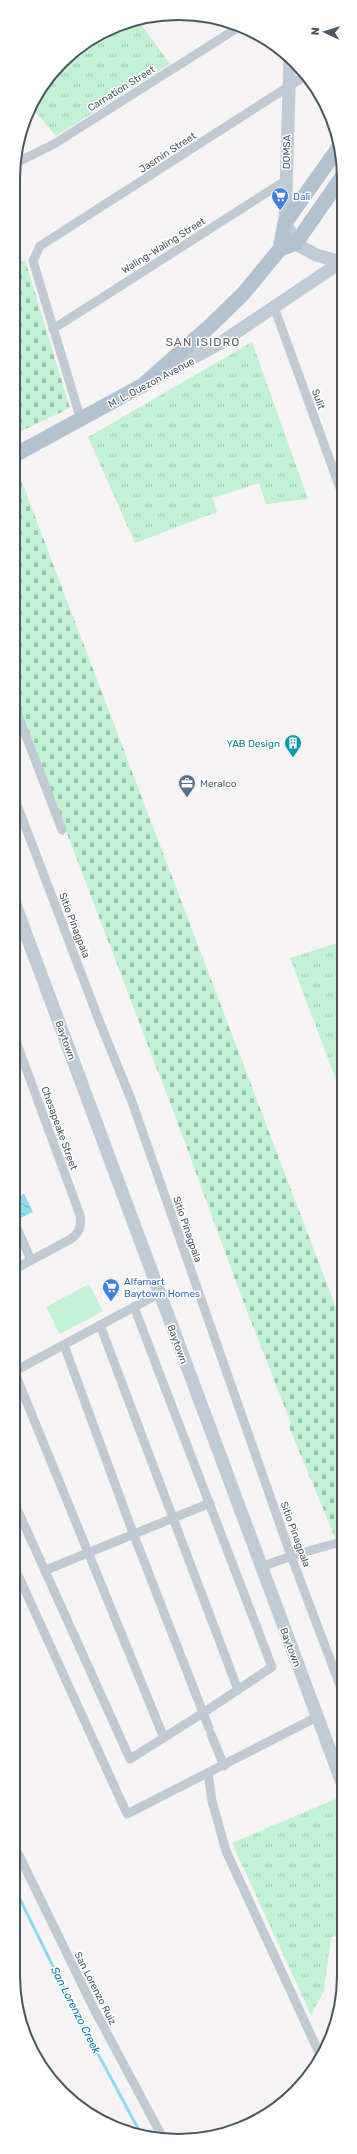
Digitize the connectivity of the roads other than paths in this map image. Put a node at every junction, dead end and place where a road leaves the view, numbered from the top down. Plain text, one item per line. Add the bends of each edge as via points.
1 (233, 30) edge
2 (289, 65) edge
3 (301, 78) edge
4 (288, 87) junction
5 (335, 153) edge
6 (21, 161) edge
7 (286, 181) junction
8 (337, 184) edge
9 (286, 223) junction
10 (296, 243) junction
11 (280, 248) junction
12 (337, 260) edge
13 (337, 264) edge
14 (274, 307) junction
15 (53, 329) junction
16 (143, 385) junction
17 (80, 420) junction
18 (20, 452) edge
19 (337, 480) edge
20 (20, 720) edge
21 (20, 812) edge
22 (62, 830) dead end
23 (20, 918) edge
24 (20, 1052) edge
25 (20, 1235) edge
26 (31, 1260) junction
27 (20, 1266) edge
28 (160, 1293) junction
29 (134, 1307) junction
30 (100, 1325) junction
31 (64, 1344) junction
32 (20, 1368) edge
33 (20, 1386) edge
34 (210, 1503) junction
35 (20, 1515) edge
36 (173, 1518) junction
37 (134, 1533) junction
38 (337, 1543) edge
39 (88, 1552) junction
40 (291, 1556) junction
41 (261, 1567) junction
42 (46, 1570) junction
43 (20, 1579) edge
44 (337, 1678) edge
45 (238, 1690) junction
46 (203, 1713) junction
47 (317, 1717) junction
48 (164, 1738) junction
49 (224, 1766) junction
50 (337, 1770) edge
51 (208, 1773) junction
52 (20, 1857) edge
53 (318, 2051) edge
54 (160, 2133) edge

1 - 6 street, Carnation Street via 54,144
2 - 4 main road, DOMSA
3 - 4 street, Jasmin Street
4 - 7 main road, DOMSA
4 - 15 street, Jasmin Street via 40,246 33,261
5 - 9 main road
7 - 9 main road, DOMSA
7 - 15 street, Waling-Waling Street
8 - 10 main road
9 - 10 main road, DOMSA
9 - 11 main road
10 - 11 main road
10 - 12 main road via 316,255
11 - 16 main road via 230,307
13 - 14 main road, M. L. Quezon Avenue
14 - 16 main road, M. L. Quezon Avenue via 222,342
14 - 19 street, Sulit
15 - 17 street
16 - 17 main road, M. L. Quezon Avenue
17 - 18 main road, M. L. Quezon Avenue
20 - 22 street
21 - 40 street, Sitio Pinagpala via 131,1099
23 - 28 main road, Baytown
24 - 26 street, Chesapeake Street via 82,1224 80,1230 69,1240
25 - 26 street
26 - 27 street
28 - 29 street
28 - 41 main road, Baytown
29 - 30 street
29 - 34 street
30 - 31 street
30 - 36 street
31 - 32 street
31 - 37 street
33 - 39 street
34 - 36 street
34 - 45 street via 272,1667
35 - 42 street
36 - 37 street
36 - 45 street
37 - 39 street
37 - 46 street
38 - 40 street
39 - 42 street
39 - 48 street
40 - 41 street
40 - 44 street, Sitio Pinagpala
41 - 47 main road, Baytown
42 - 48 street via 130,1758
43 - 51 street via 127,1814
45 - 46 street
46 - 48 street
46 - 49 street
47 - 49 street
47 - 50 main road, Baytown
49 - 51 street
51 - 53 street via 212,1801 226,1851
52 - 54 street, San Lorenzo Ruiz via 93,2007

